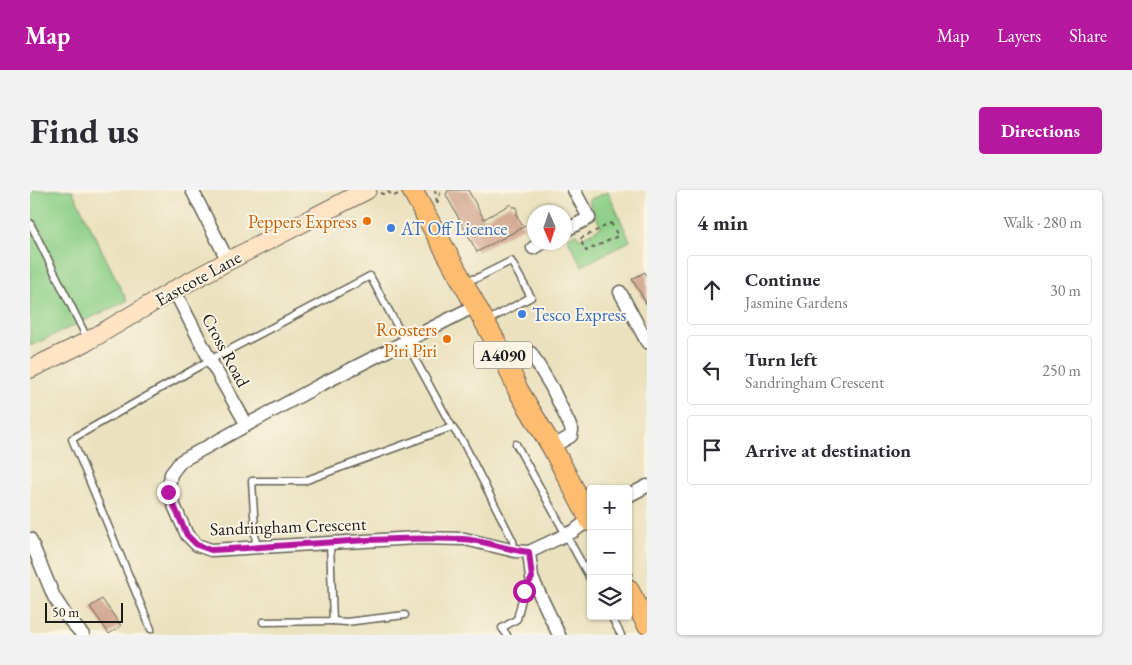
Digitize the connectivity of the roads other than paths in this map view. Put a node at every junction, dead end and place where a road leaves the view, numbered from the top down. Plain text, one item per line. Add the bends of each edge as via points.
1 (192, 190) edge
2 (367, 190) edge
3 (574, 190) edge
4 (406, 192) edge
5 (30, 223) edge
6 (572, 227) edge
7 (228, 261) junction
8 (462, 282) junction
9 (174, 290) junction
10 (620, 292) dead end
11 (480, 314) junction
12 (406, 340) junction
13 (88, 341) junction
14 (647, 342) edge
15 (504, 357) junction
16 (210, 360) junction
17 (30, 369) edge
18 (247, 425) junction
19 (452, 427) junction
20 (516, 444) dead end
21 (552, 447) junction
22 (647, 486) edge
23 (632, 494) edge
24 (587, 514) edge
25 (587, 522) edge
26 (566, 535) junction
27 (30, 539) edge
28 (330, 543) junction
29 (256, 548) junction
30 (515, 551) junction
31 (529, 552) junction
32 (588, 575) edge
33 (532, 578) junction
34 (632, 596) edge
35 (405, 616) dead end
36 (613, 620) edge
37 (333, 621) junction
38 (263, 622) dead end
39 (647, 624) edge
40 (151, 629) dead end
41 (83, 635) edge
42 (507, 635) edge
43 (559, 635) edge
44 (621, 635) edge

1 - 7 street
2 - 7 street, Eastcote Lane
3 - 6 street via 589,218
4 - 8 main road, A4090
5 - 13 lane
7 - 9 street, Eastcote Lane
8 - 11 main road, A4090
8 - 11 lane via 511,261 531,296
9 - 13 street, Eastcote Lane
9 - 16 street, Cross Road
10 - 14 street
11 - 12 street, Sandringham Crescent
11 - 15 main road, A4090
12 - 16 lane via 370,276
12 - 18 street, Sandringham Crescent
12 - 19 lane
13 - 17 street, Eastcote Lane
15 - 21 main road, A4090 via 518,390
15 - 21 street via 522,351 531,353 552,388 572,430 571,436
16 - 18 street, Cross Road
16 - 40 lane via 72,439
18 - 29 street, Sandringham Crescent via 181,461 171,474 168,492 187,535 197,545 211,550
19 - 29 lane via 304,481 252,481
19 - 30 lane via 463,442 513,541
20 - 26 lane
21 - 24 main road, A4090
22 - 23 street
25 - 26 street, Sandringham Crescent
26 - 31 street, Sandringham Crescent
26 - 32 lane
27 - 41 street via 54,597
28 - 29 street, Sandringham Crescent
28 - 30 street, Sandringham Crescent via 464,539
28 - 37 lane
30 - 31 street, Sandringham Crescent
31 - 33 street
33 - 42 lane via 524,591 517,619 502,628
33 - 43 street
34 - 39 main road
35 - 37 lane
36 - 44 lane
37 - 38 lane

